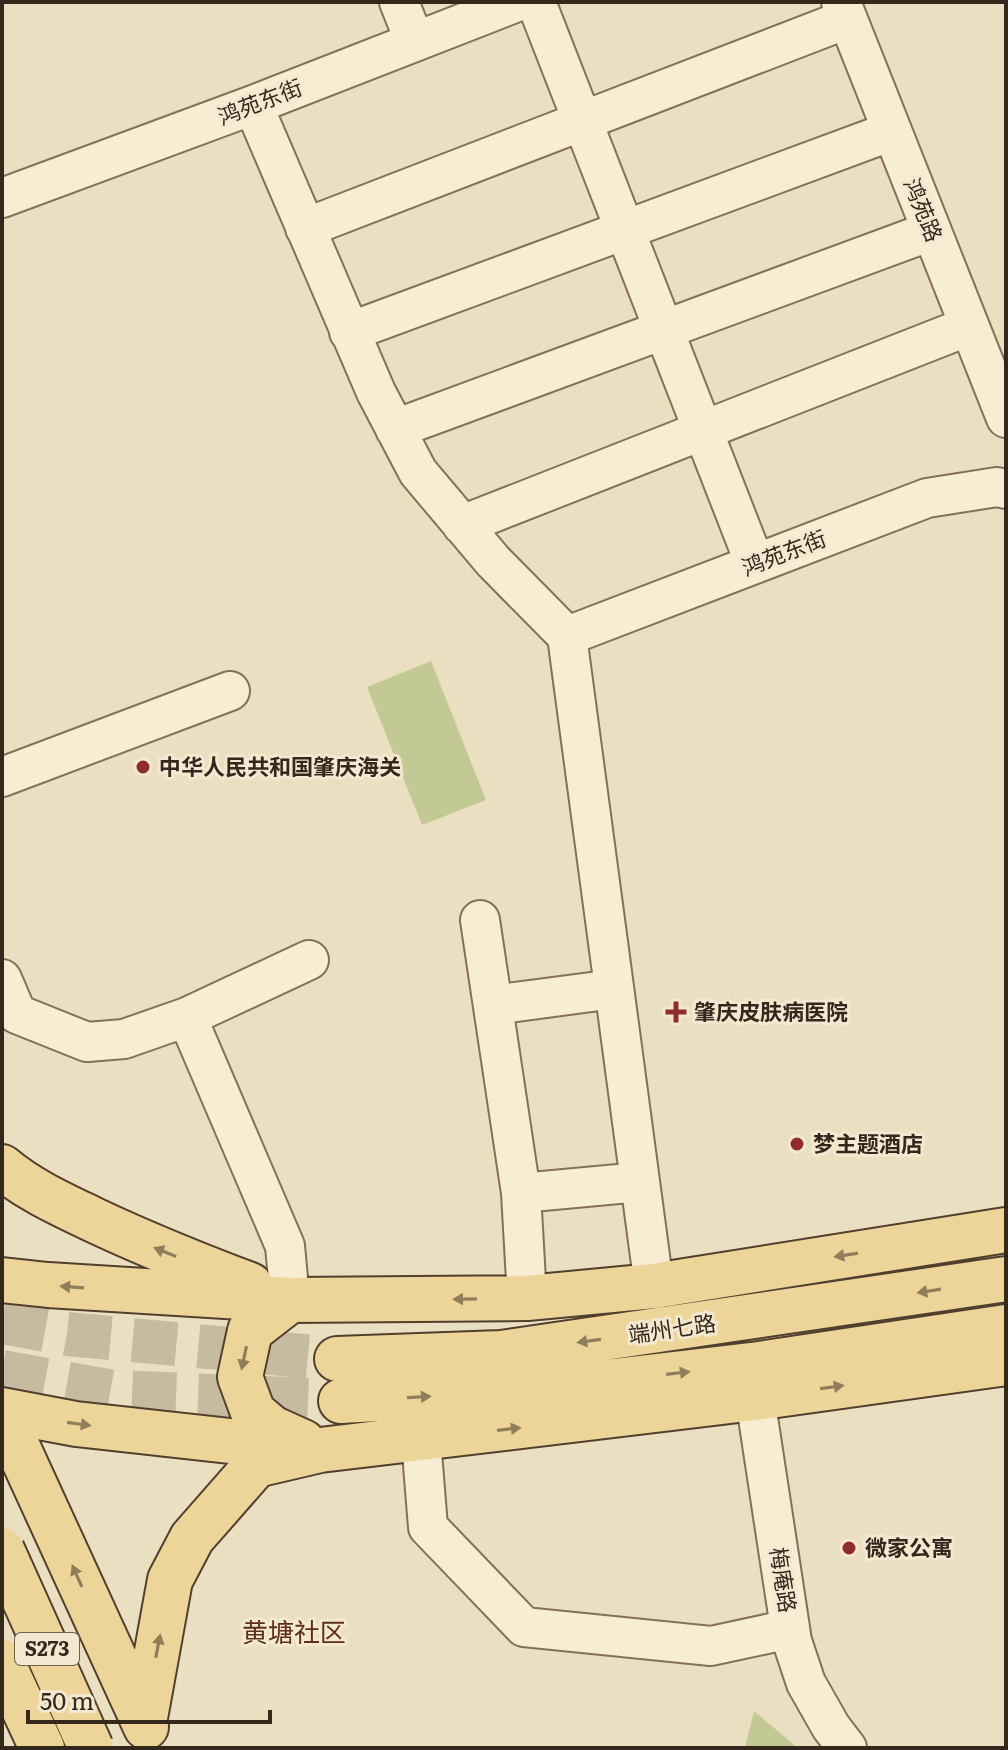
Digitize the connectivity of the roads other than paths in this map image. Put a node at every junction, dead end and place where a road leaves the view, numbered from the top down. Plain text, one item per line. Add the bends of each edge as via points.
1 (399, 2) edge
2 (513, 4) edge
3 (844, 10) edge
4 (415, 42) junction
5 (253, 105) junction
6 (583, 121) junction
7 (892, 131) junction
8 (3, 196) edge
9 (305, 228) junction
10 (625, 230) junction
11 (931, 231) junction
12 (969, 326) junction
13 (664, 330) junction
14 (349, 332) junction
15 (1006, 418) edge
16 (395, 429) junction
17 (703, 430) junction
18 (1006, 489) edge
19 (462, 525) junction
20 (755, 564) junction
21 (567, 636) junction
22 (230, 691) dead end
23 (2, 777) edge
24 (480, 920) dead end
25 (309, 960) dead end
26 (2, 979) edge
27 (614, 989) junction
28 (493, 1005) junction
29 (187, 1017) junction
30 (2, 1167) edge
31 (640, 1182) junction
32 (521, 1193) junction
33 (1006, 1230) edge
34 (1006, 1279) edge
35 (2, 1280) edge
36 (654, 1286) junction
37 (527, 1298) junction
38 (290, 1300) junction
39 (1006, 1327) edge
40 (1006, 1363) edge
41 (755, 1398) junction
42 (2, 1412) edge
43 (421, 1440) junction
44 (320, 1450) junction
45 (2, 1550) edge
46 (790, 1629) junction
47 (2, 1662) edge
48 (150, 1736) edge
49 (23, 1748) edge
50 (42, 1748) edge
51 (91, 1748) edge
52 (847, 1748) edge

1 - 4 street
2 - 4 street, 鸿苑东街
2 - 6 street
3 - 6 street
3 - 7 street, 鸿苑路
4 - 5 street, 鸿苑东街
5 - 8 street, 鸿苑东街
5 - 9 street
6 - 9 street
6 - 10 street
7 - 10 street
7 - 11 street, 鸿苑路
9 - 14 street
10 - 13 street
10 - 14 street
11 - 12 street, 鸿苑路
11 - 13 street
12 - 15 street, 鸿苑路
12 - 17 street
13 - 16 street
13 - 17 street
14 - 16 street
16 - 19 street via 418,472
17 - 19 street
17 - 20 street
18 - 20 street, 鸿苑东街 via 927,498
19 - 21 street
20 - 21 street, 鸿苑东街
21 - 27 street
22 - 23 street
24 - 28 street
25 - 29 street
26 - 29 street via 17,1014 87,1042 124,1039
27 - 28 street
27 - 31 street
28 - 32 street
29 - 38 street via 285,1246
38 -> 30 main road via 144,1244 65,1207
31 - 32 street
31 - 36 street
32 - 37 street
33 -> 36 main road
34 -> 39 main road, 端州七路 via 339,1380 537,1390
38 -> 35 main road
36 - 37 main road
37 -> 38 main road
38 -> 44 main road via 250,1331 240,1377 253,1412 272,1428
41 -> 40 main road
43 -> 41 main road
41 - 46 street, 梅庵路
42 -> 44 main road
48 -> 42 main road
43 - 44 main road
43 - 46 street via 428,1527 524,1627 711,1646
48 -> 44 main road via 170,1580 192,1538 256,1465
45 - 51 main road, S273, bridge
46 - 52 street, 梅庵路 via 806,1683
47 - 50 main road, S273, bridge
48 - 49 main road via 94,1710 56,1721

